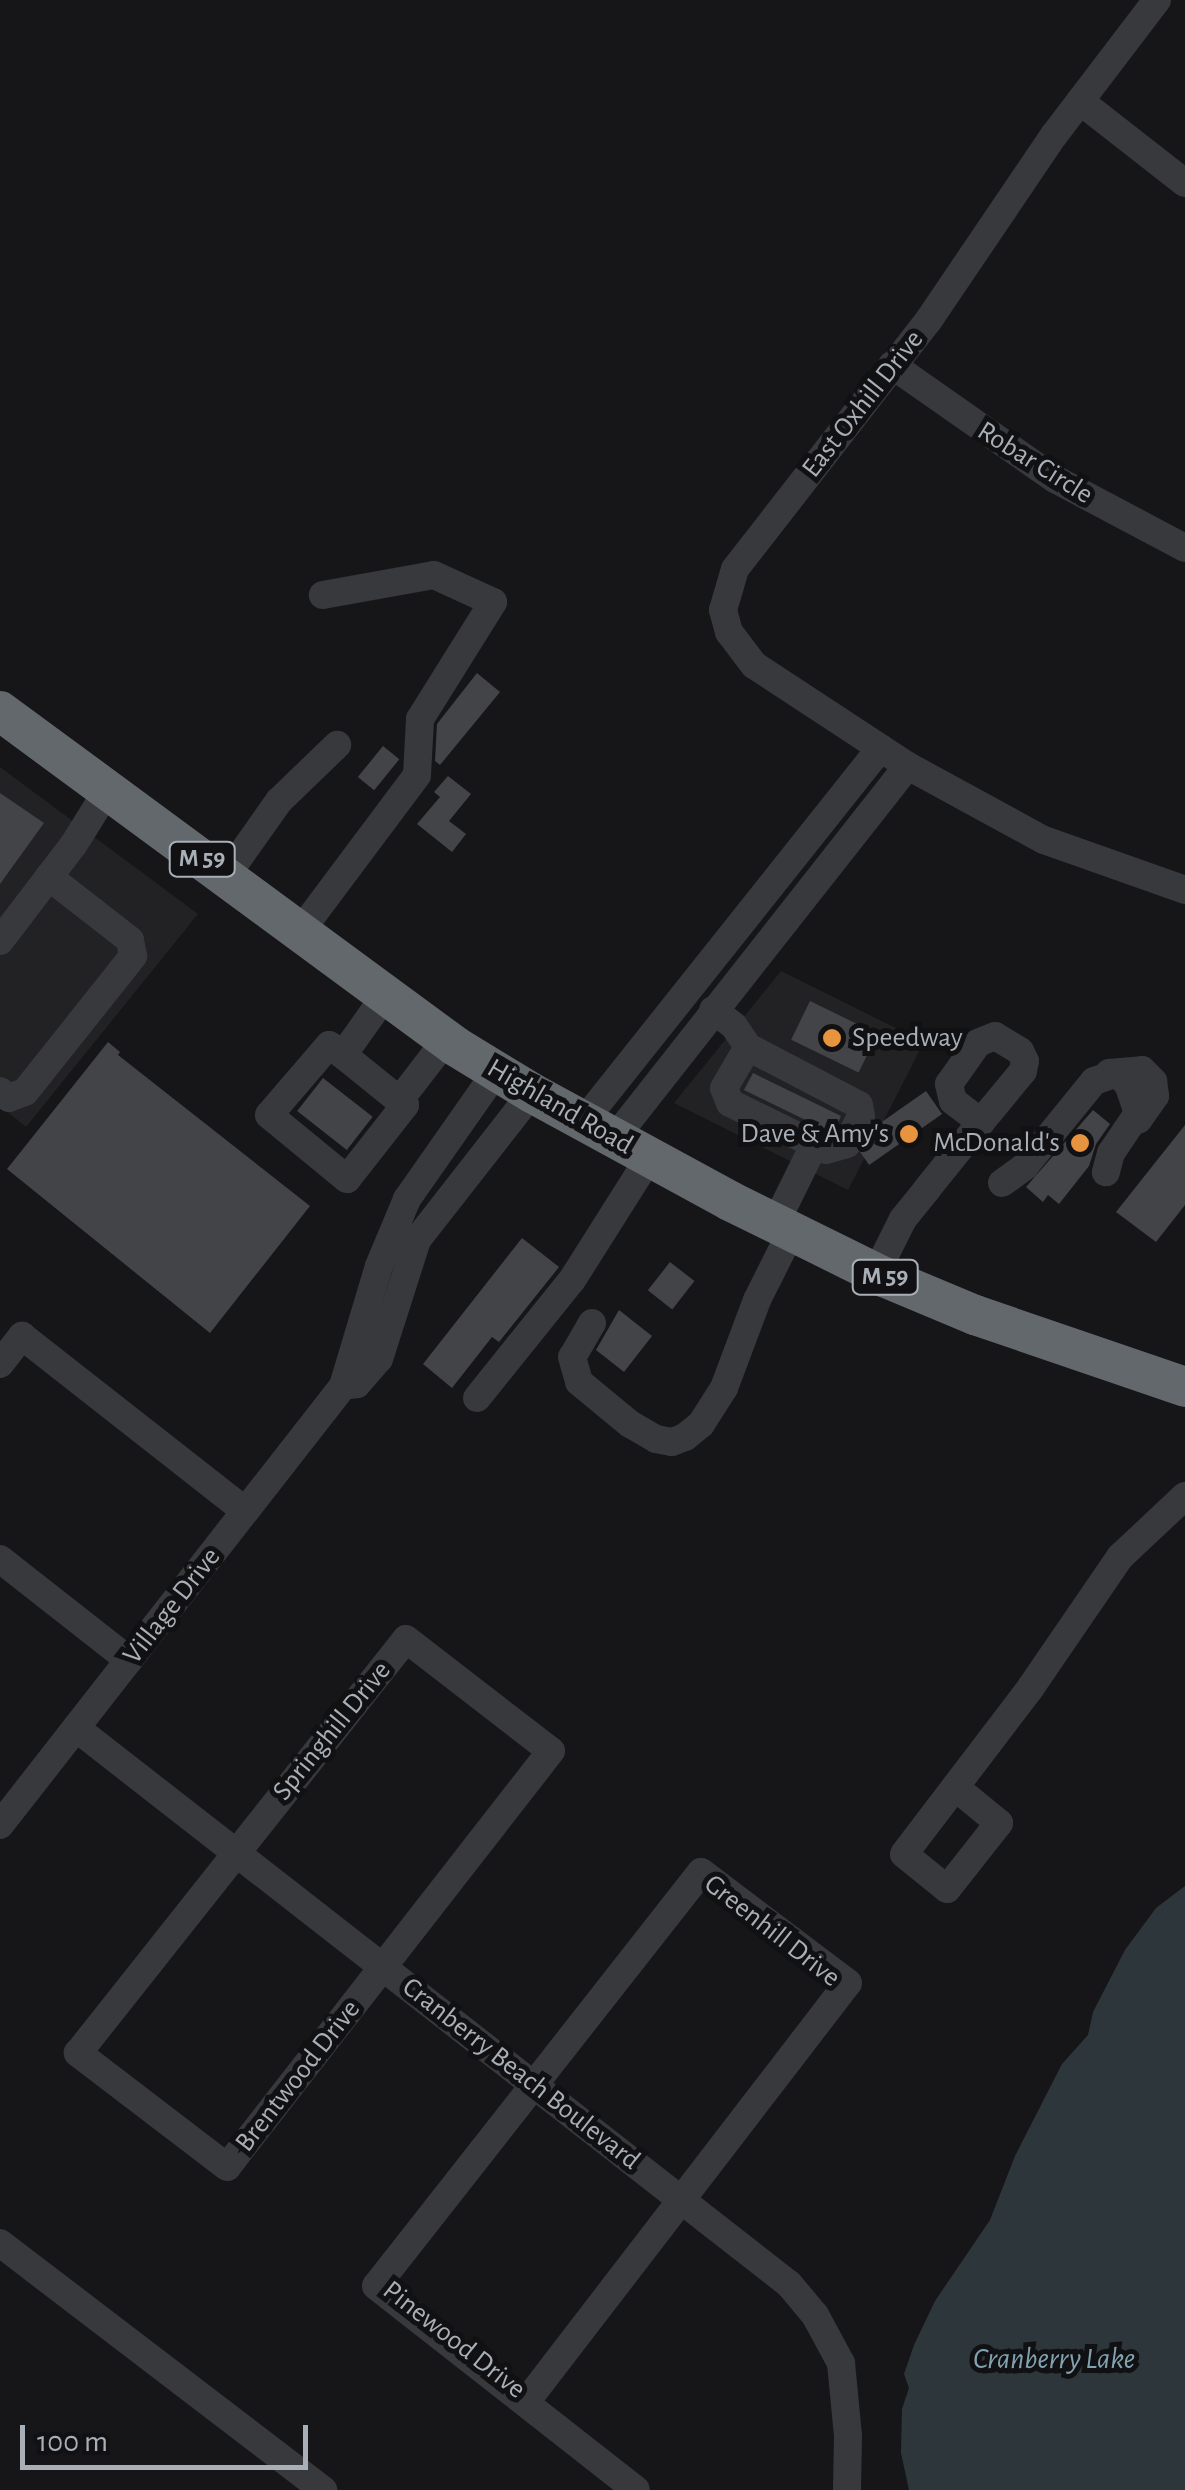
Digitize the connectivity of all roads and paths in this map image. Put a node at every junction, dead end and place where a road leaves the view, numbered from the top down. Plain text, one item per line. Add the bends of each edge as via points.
1 (1156, 0) edge
2 (1080, 101) junction
3 (1185, 183) edge
4 (892, 365) junction
5 (1185, 548) edge
6 (323, 595) dead end
7 (0, 711) edge
8 (337, 745) dead end
9 (880, 748) junction
10 (908, 766) junction
11 (107, 792) junction
12 (49, 876) junction
13 (226, 876) junction
14 (1185, 890) edge
15 (744, 919) junction
16 (299, 933) junction
17 (771, 940) junction
18 (0, 941) edge
19 (691, 985) junction
20 (385, 996) junction
21 (715, 1007) junction
22 (446, 1040) junction
23 (748, 1046) junction
24 (343, 1055) junction
25 (496, 1072) junction
26 (0, 1091) edge
27 (532, 1093) junction
28 (399, 1100) junction
29 (982, 1122) dead end
30 (598, 1130) junction
31 (814, 1145) junction
32 (649, 1158) junction
33 (1106, 1172) dead end
34 (1002, 1182) dead end
35 (783, 1228) junction
36 (876, 1273) junction
37 (592, 1322) dead end
38 (0, 1364) edge
39 (343, 1386) junction
40 (1185, 1386) edge
41 (477, 1398) dead end
42 (1185, 1496) edge
43 (245, 1511) junction
44 (0, 1559) edge
45 (130, 1660) junction
46 (76, 1728) junction
47 (955, 1788) dead end
48 (4, 1812) edge
49 (236, 1852) junction
50 (384, 1968) junction
51 (534, 2085) junction
52 (682, 2200) junction
53 (0, 2243) edge
54 (526, 2402) junction
55 (323, 2490) edge
56 (636, 2490) edge
57 (847, 2490) edge

1 - 2 street, East Oxhill Drive
2 - 3 street
2 - 4 street, East Oxhill Drive
4 - 5 street, Robar Circle via 1054,478
4 - 9 street, East Oxhill Drive via 735,569 723,610 754,665
6 - 16 street via 434,576 493,602 420,718 417,775
7 - 11 highway, Highland Road / M 59
8 - 13 street via 279,802
9 - 10 street, East Oxhill Drive
9 - 15 street
10 - 14 street, East Oxhill Drive via 1044,840
10 - 17 street
11 - 12 street
11 - 13 highway, Highland Road / M 59
12 - 18 street
12 - 26 street via 130,940 133,956 25,1092 10,1098
13 - 16 highway, Highland Road / M 59
15 - 17 street
15 - 19 street
16 - 20 highway, Highland Road / M 59
17 - 21 street
19 - 21 street
19 - 30 street
20 - 22 highway, Highland Road / M 59
20 - 24 street
21 - 23 street
21 - 30 street
22 - 25 highway, Highland Road / M 59
22 - 28 street
23 - 31 street via 724,1095
23 - 31 street via 860,1106 848,1144 826,1150
24 - 28 street
24 - 28 street via 329,1045 269,1115 347,1179 405,1106
25 - 27 highway, Highland Road / M 59
25 - 39 street, Village Drive via 407,1200 379,1266
27 - 30 highway, Highland Road / M 59
27 - 39 street, Village Drive via 417,1240 378,1360 357,1384
29 - 36 street via 903,1219
30 - 32 highway, Highland Road / M 59
31 - 35 street
32 - 35 highway, Highland Road / M 59
32 - 41 street via 572,1280
33 - 34 street via 1111,1153 1154,1096 1153,1081 1142,1070 1094,1081 1025,1166
35 - 36 highway, Highland Road / M 59
35 - 37 street via 724,1388 701,1424 672,1442 630,1424 579,1382 572,1358
36 - 40 highway, Highland Road / M 59 via 976,1315
38 - 43 street via 22,1336
39 - 43 street, Village Drive
42 - 47 street via 1120,1557
43 - 45 street, Village Drive
44 - 45 street
45 - 46 street, Village Drive
46 - 48 street, Village Drive
46 - 49 street, Cranberry Beach Boulevard
49 - 50 street, Cranberry Beach Boulevard
49 - 50 street, Brentwood Drive via 78,2054 226,2167
49 - 50 street, Springhill Drive via 406,1638 551,1751
50 - 51 street, Cranberry Beach Boulevard
51 - 52 street, Cranberry Beach Boulevard
51 - 52 street, Greenhill Drive via 701,1872 848,1983
51 - 54 street, Pinewood Drive via 376,2286
52 - 54 street, Pinewood Drive
52 - 57 street, Cranberry Beach Boulevard via 789,2284 833,2343 843,2379
53 - 55 street
54 - 56 street

